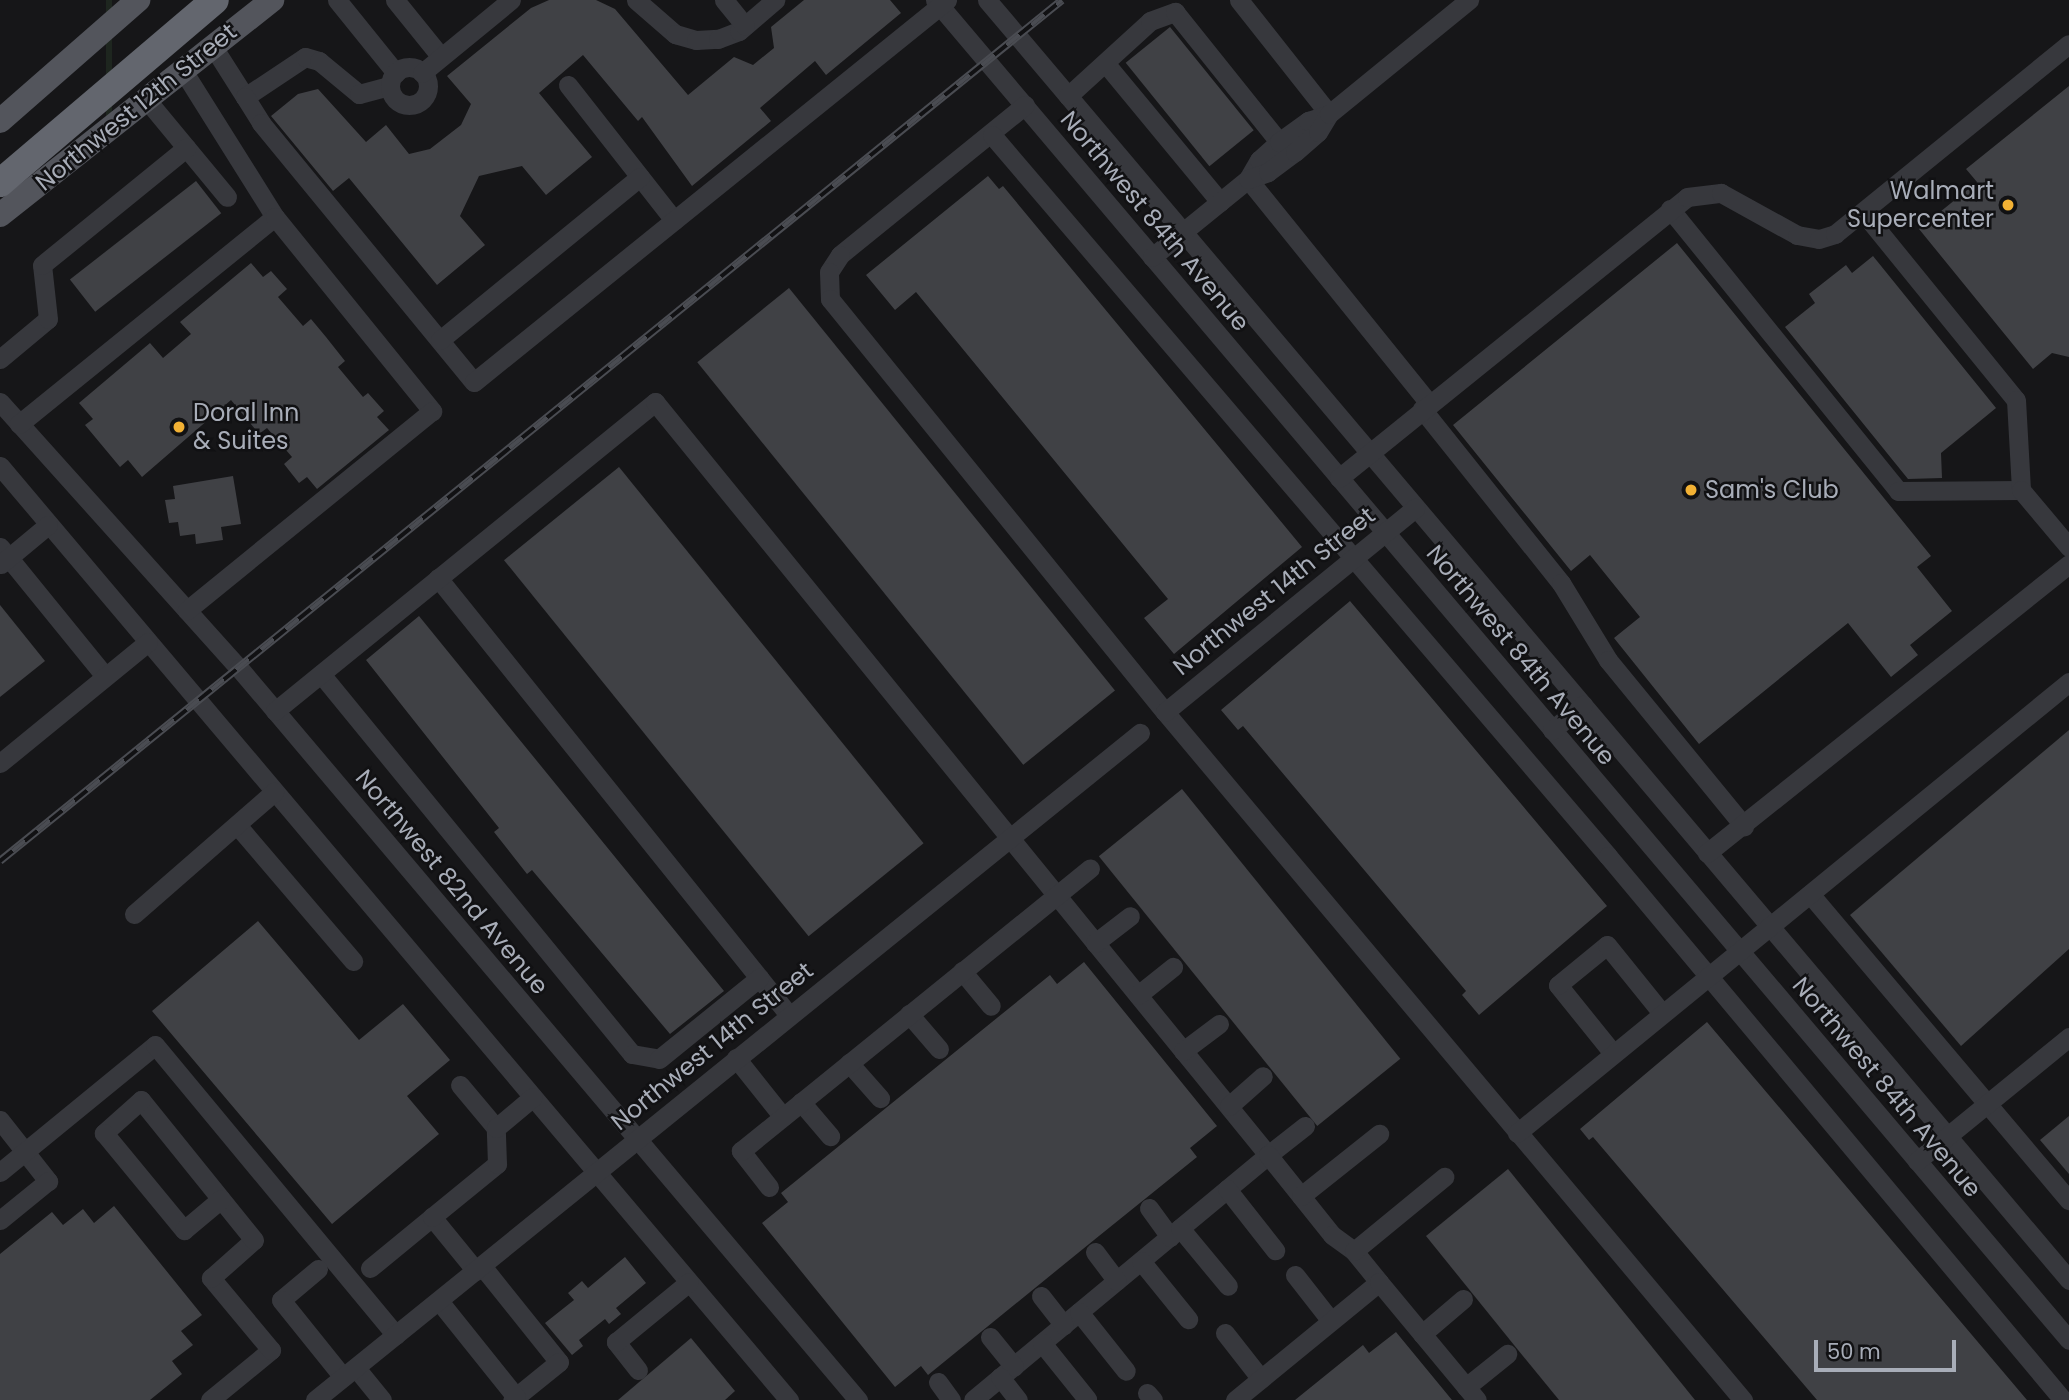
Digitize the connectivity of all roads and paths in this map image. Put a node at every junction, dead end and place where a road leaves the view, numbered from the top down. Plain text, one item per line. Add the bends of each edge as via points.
1 (138, 0) edge
2 (215, 0) edge
3 (272, 0) edge
4 (337, 0) edge
5 (395, 0) edge
6 (511, 0) edge
7 (636, 0) edge
8 (724, 0) edge
9 (775, 0) edge
10 (988, 0) edge
11 (1239, 0) edge
12 (1469, 0) edge
13 (941, 2) edge
14 (745, 26) junction
15 (2069, 44) edge
16 (212, 45) junction
17 (441, 57) junction
18 (1106, 64) junction
19 (183, 69) junction
20 (422, 73) junction
21 (393, 79) junction
22 (568, 85) dead end
23 (1068, 96) junction
24 (246, 97) junction
25 (146, 99) junction
26 (1025, 105) junction
27 (1329, 114) junction
28 (0, 121) edge
29 (992, 135) junction
30 (1279, 142) junction
31 (186, 148) junction
32 (640, 177) junction
33 (1248, 179) junction
34 (0, 183) edge
35 (227, 197) dead end
36 (1220, 202) junction
37 (1670, 209) junction
38 (1863, 212) junction
39 (0, 215) edge
40 (275, 217) junction
41 (674, 220) junction
42 (1182, 233) junction
43 (1152, 257) junction
44 (440, 340) junction
45 (0, 359) edge
46 (0, 401) edge
47 (1426, 406) junction
48 (19, 424) junction
49 (1369, 453) junction
50 (0, 466) edge
51 (1339, 478) junction
52 (2021, 490) junction
53 (1415, 508) junction
54 (48, 525) junction
55 (1384, 532) junction
56 (2069, 547) edge
57 (3, 556) edge
58 (1351, 559) junction
59 (2069, 564) edge
60 (438, 578) junction
61 (187, 610) junction
62 (148, 642) junction
63 (321, 674) junction
64 (105, 676) junction
65 (2069, 682) edge
66 (1583, 705) junction
67 (275, 711) junction
68 (1165, 712) junction
69 (1552, 730) junction
70 (1140, 733) dead end
71 (0, 763) edge
72 (274, 792) junction
73 (237, 825) junction
74 (1744, 827) junction
75 (1009, 837) junction
76 (1707, 853) junction
77 (1090, 867) dead end
78 (1056, 894) junction
79 (1810, 894) junction
80 (134, 914) dead end
81 (1129, 916) dead end
82 (1770, 927) junction
83 (1096, 943) junction
84 (1738, 949) junction
85 (353, 961) dead end
86 (1173, 967) dead end
87 (961, 971) junction
88 (1705, 976) junction
89 (759, 978) junction
90 (1138, 995) junction
91 (991, 1006) dead end
92 (1661, 1012) junction
93 (909, 1014) junction
94 (789, 1015) junction
95 (1219, 1024) dead end
96 (2069, 1037) edge
97 (939, 1049) dead end
98 (1184, 1051) junction
99 (1612, 1052) junction
100 (736, 1058) junction
101 (849, 1063) junction
102 (1264, 1076) dead end
103 (460, 1085) dead end
104 (533, 1097) junction
105 (880, 1098) dead end
106 (801, 1102) junction
107 (1988, 1102) junction
108 (1229, 1106) junction
109 (783, 1116) junction
110 (0, 1120) edge
111 (1305, 1126) dead end
112 (496, 1128) junction
113 (1517, 1133) junction
114 (1379, 1134) dead end
115 (830, 1136) dead end
116 (1947, 1136) junction
117 (636, 1138) junction
118 (25, 1151) junction
119 (1268, 1155) junction
120 (1917, 1161) junction
121 (0, 1172) edge
122 (597, 1172) junction
123 (1444, 1177) dead end
124 (769, 1187) dead end
125 (1227, 1189) junction
126 (1301, 1196) junction
127 (222, 1199) junction
128 (2069, 1200) edge
129 (1149, 1208) dead end
130 (432, 1217) junction
131 (0, 1220) edge
132 (1175, 1232) junction
133 (1275, 1250) dead end
134 (1354, 1251) junction
135 (1095, 1252) dead end
136 (1141, 1261) junction
137 (370, 1268) dead end
138 (318, 1269) dead end
139 (479, 1269) junction
140 (1295, 1275) dead end
141 (2069, 1280) edge
142 (1117, 1281) junction
143 (690, 1282) junction
144 (1379, 1282) junction
145 (1228, 1286) dead end
146 (1041, 1296) dead end
147 (1463, 1299) dead end
148 (439, 1301) junction
149 (1071, 1319) junction
150 (1188, 1319) dead end
151 (1331, 1321) junction
152 (1225, 1333) dead end
153 (1422, 1334) junction
154 (396, 1335) junction
155 (990, 1337) dead end
156 (2069, 1340) edge
157 (1042, 1343) junction
158 (1507, 1354) dead end
159 (638, 1370) dead end
160 (1126, 1371) dead end
161 (1007, 1372) junction
162 (349, 1373) junction
163 (1261, 1379) junction
164 (937, 1382) dead end
165 (1471, 1393) edge
166 (779, 1396) edge
167 (323, 1398) edge
168 (1087, 1398) edge
169 (514, 1399) edge
170 (210, 1400) edge
171 (382, 1400) edge
172 (858, 1400) edge
173 (951, 1400) edge
174 (973, 1400) edge
175 (1018, 1400) edge
176 (1235, 1400) edge
177 (1743, 1400) edge
178 (2063, 1400) edge

1 - 28 main road
2 - 34 highway
3 - 16 main road, Northwest 12th Street
4 - 21 street
5 - 17 street
6 - 17 street
7 - 14 street via 675,34 696,40 718,39
8 - 14 street
9 - 14 street
10 - 23 street, Northwest 84th Avenue
11 - 27 street
12 - 27 street
13 - 26 street, Northwest 84th Avenue
13 - 41 street
15 - 38 street
16 - 19 main road, Northwest 12th Street
16 - 24 street
17 - 20 street
18 - 23 street
18 - 30 street via 1119,45 1150,21 1175,12
18 - 36 street
19 - 25 main road, Northwest 12th Street
19 - 40 street
20 - 21 street via 409,67
20 - 21 street via 426,94 416,104 395,100
21 - 24 street via 359,94 319,61 305,57
22 - 32 street
23 - 42 street, Northwest 84th Avenue
24 - 44 street via 261,122
25 - 31 street
25 - 39 main road, Northwest 12th Street
26 - 29 street
26 - 43 street, Northwest 84th Avenue
27 - 30 street via 1308,121
27 - 33 street via 1318,132 1295,152 1268,172
29 - 58 street
29 - 68 street via 840,255 828,272 827,292
30 - 33 street via 1259,160
31 - 35 street
31 - 45 street via 42,265 48,319
32 - 41 street
32 - 44 street
33 - 36 street
33 - 47 street
36 - 42 street
37 - 38 street via 1699,193 1721,193 1797,234 1819,239 1835,234
37 - 47 street
37 - 52 street via 1898,491
38 - 52 street via 2016,400
40 - 48 street
40 - 61 street via 432,411
41 - 44 street via 474,382
42 - 43 street
42 - 49 street, Northwest 84th Avenue
43 - 51 street, Northwest 84th Avenue
46 - 48 street, Northwest 82nd Avenue
47 - 49 street
47 - 74 street via 1561,583 1608,660
48 - 61 street, Northwest 82nd Avenue
49 - 51 street
49 - 53 street, Northwest 84th Avenue
50 - 54 street
51 - 55 street, Northwest 84th Avenue
52 - 56 street
53 - 55 street, Northwest 14th Street
53 - 66 street, Northwest 84th Avenue
54 - 57 street
54 - 62 street
55 - 58 street, Northwest 14th Street
55 - 69 street, Northwest 84th Avenue
57 - 64 street
58 - 68 street, Northwest 14th Street
58 - 88 street via 1608,856
59 - 74 street
60 - 63 street
60 - 75 street via 655,402
60 - 89 street
61 - 67 street, Northwest 82nd Avenue
62 - 64 street
62 - 72 street
63 - 67 street
63 - 89 street via 632,1054 659,1059
64 - 71 street
65 - 79 street
66 - 69 street
66 - 76 street, Northwest 84th Avenue
67 - 117 street, Northwest 82nd Avenue
68 - 113 street
69 - 84 street, Northwest 84th Avenue
70 - 75 street, Northwest 14th Street
72 - 73 street
72 - 104 street
73 - 80 street
73 - 85 street
74 - 76 street
75 - 78 street
75 - 94 street, Northwest 14th Street
76 - 82 street, Northwest 84th Avenue
77 - 78 street
78 - 83 street
78 - 87 street
79 - 82 street
79 - 107 street
81 - 83 street
82 - 84 street
82 - 116 street, Northwest 84th Avenue
83 - 90 street
84 - 88 street
84 - 120 street, Northwest 84th Avenue
86 - 90 street
87 - 91 street
87 - 93 street
88 - 92 street
88 - 178 street
89 - 94 street
90 - 98 street
92 - 99 street
92 - 99 street via 1607,945 1558,985
93 - 97 street
93 - 101 street
94 - 100 street, Northwest 14th Street
95 - 98 street
96 - 107 street
98 - 108 street
99 - 113 street
100 - 109 street
100 - 117 street, Northwest 14th Street
101 - 105 street
101 - 106 street
102 - 108 street
103 - 112 street
104 - 112 street
104 - 122 street
106 - 109 street
106 - 115 street
107 - 116 street
107 - 128 street
108 - 119 street
109 - 124 street via 741,1151
110 - 118 street
111 - 119 street
112 - 130 street via 497,1164
113 - 177 street
114 - 126 street
116 - 120 street
116 - 141 street, Northwest 84th Avenue
117 - 122 street, Northwest 14th Street
117 - 172 street, Northwest 82nd Avenue
118 - 121 street
118 - 131 street via 48,1181
118 - 154 street via 155,1045
119 - 125 street
119 - 126 street
120 - 156 street, Northwest 84th Avenue
122 - 139 street, Northwest 14th Street
122 - 143 street
123 - 134 street
125 - 132 street
125 - 133 street
126 - 134 street via 1332,1235
127 - 127 street via 141,1100 104,1133 184,1230
127 - 170 street via 254,1240 211,1278 271,1350
129 - 132 street
130 - 137 street
130 - 139 street
132 - 136 street
132 - 145 street
134 - 144 street
135 - 142 street
136 - 142 street
136 - 150 street
138 - 162 street via 281,1300
139 - 148 street, Northwest 14th Street
139 - 169 street via 559,1362
140 - 151 street
142 - 149 street
143 - 159 street via 615,1342
143 - 166 street
144 - 151 street
144 - 153 street
146 - 149 street
147 - 153 street
148 - 154 street, Northwest 14th Street
148 - 169 street
149 - 157 street
149 - 160 street
151 - 163 street
152 - 163 street
153 - 165 street
154 - 162 street, Northwest 14th Street
155 - 161 street
157 - 161 street
157 - 168 street
158 - 165 street
161 - 174 street
161 - 175 street
162 - 167 street, Northwest 14th Street
162 - 171 street
163 - 176 street
164 - 173 street

